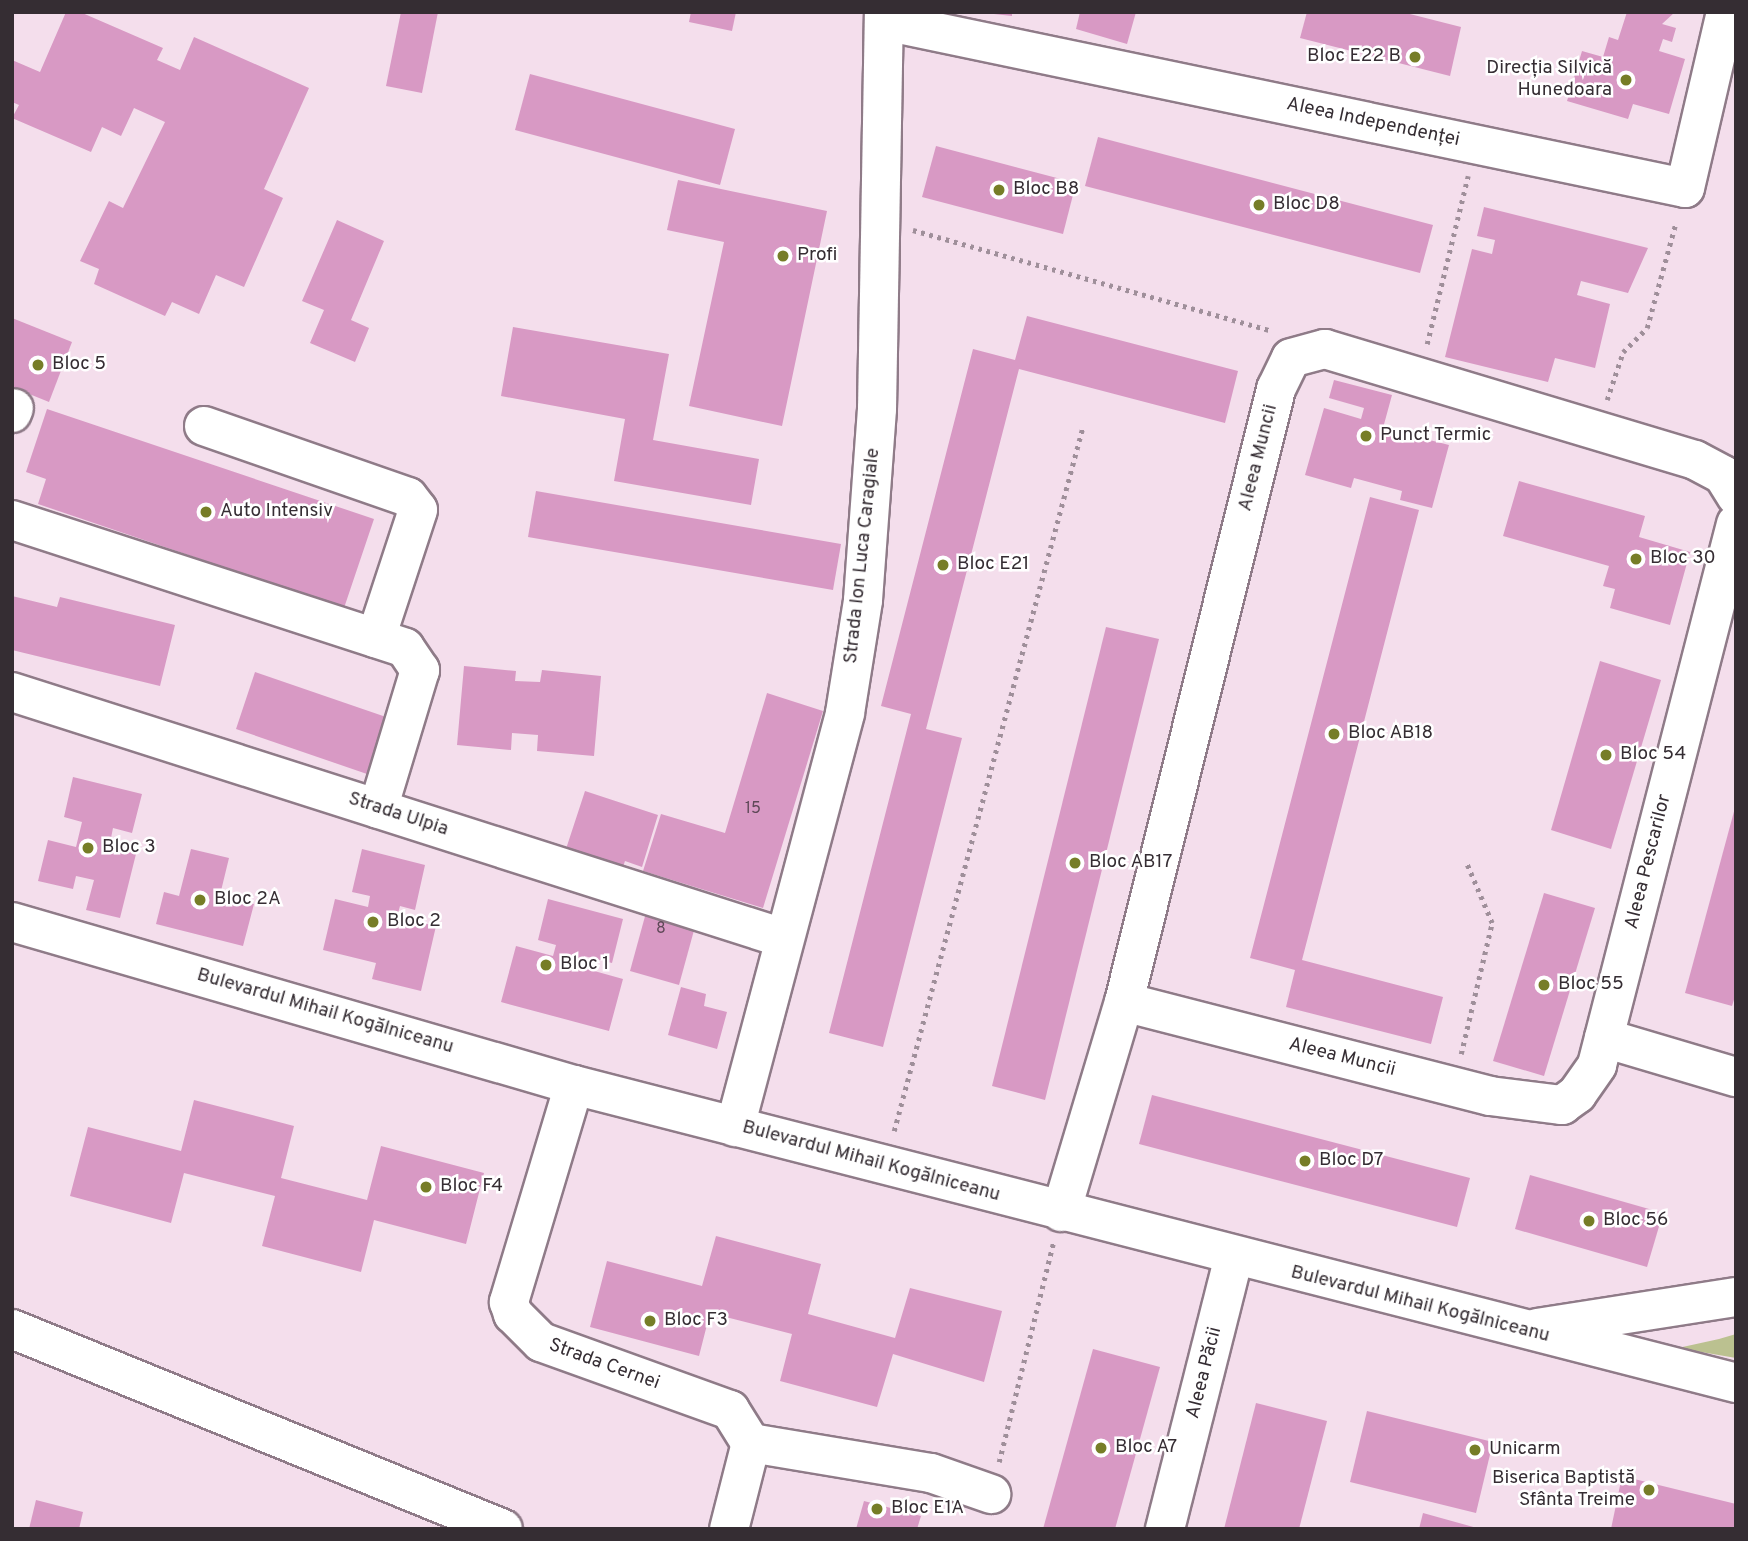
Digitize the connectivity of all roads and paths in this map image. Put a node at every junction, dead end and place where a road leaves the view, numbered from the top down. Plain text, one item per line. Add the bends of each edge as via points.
1 (1726, 12) edge
2 (884, 16) edge
3 (1476, 144) junction
4 (1685, 188) junction
5 (879, 220) junction
6 (1308, 350) junction
7 (1419, 377) junction
8 (204, 426) dead end
9 (1083, 426) dead end
10 (1597, 430) junction
11 (1730, 485) edge
12 (12, 520) edge
13 (1736, 524) edge
14 (376, 638) junction
15 (12, 692) edge
16 (378, 809) junction
17 (1466, 862) dead end
18 (12, 922) edge
19 (783, 938) junction
20 (1124, 1002) junction
21 (1604, 1038) junction
22 (1736, 1077) edge
23 (574, 1085) junction
24 (1453, 1087) junction
25 (1562, 1105) joint
26 (734, 1127) junction
27 (885, 1166) junction
28 (1061, 1212) junction
29 (1234, 1257) junction
30 (1736, 1297) edge
31 (12, 1329) edge
32 (1517, 1331) junction
33 (1736, 1383) edge
34 (751, 1443) junction
35 (991, 1494) joint
36 (503, 1529) edge
37 (729, 1529) edge
38 (1165, 1529) edge

1 - 4 street
2 - 3 street, Aleea Independenței
2 - 5 street, Strada Ion Luca Caragiale
3 - 4 street, Aleea Independenței
3 - 7 path
4 - 10 path via 1647,328 1623,352
5 - 6 path via 1289,335
5 - 19 street, Strada Ion Luca Caragiale via 877,409 863,600 845,713
6 - 7 street
6 - 20 street, Aleea Muncii via 1291,358 1276,389
7 - 10 street
8 - 14 street via 408,497 418,510
9 - 27 path
10 - 11 street via 1695,460
12 - 14 street
13 - 21 street, Aleea Pescarilor
14 - 16 street via 404,648 420,670
15 - 16 street, Strada Ulpia
16 - 19 street, Strada Ulpia
17 - 24 path via 1492,923
18 - 23 street, Bulevardul Mihail Kogălniceanu
19 - 26 street, Strada Ion Luca Caragiale
20 - 24 street, Aleea Muncii
20 - 28 street, Aleea Muncii
21 - 22 street
21 - 25 street, Aleea Pescarilor via 1589,1083
23 - 26 street, Bulevardul Mihail Kogălniceanu
23 - 34 street, Strada Cernei via 509,1302 513,1314 541,1342 730,1410
24 - 25 street, Aleea Muncii
26 - 27 street, Bulevardul Mihail Kogălniceanu
27 - 28 street, Bulevardul Mihail Kogălniceanu
28 - 29 street, Bulevardul Mihail Kogălniceanu
28 - 35 path
29 - 32 street, Bulevardul Mihail Kogălniceanu
29 - 38 street, Aleea Păcii
30 - 32 street
31 - 36 street
32 - 33 street, Bulevardul Mihail Kogălniceanu
34 - 35 street via 931,1473
34 - 37 street

